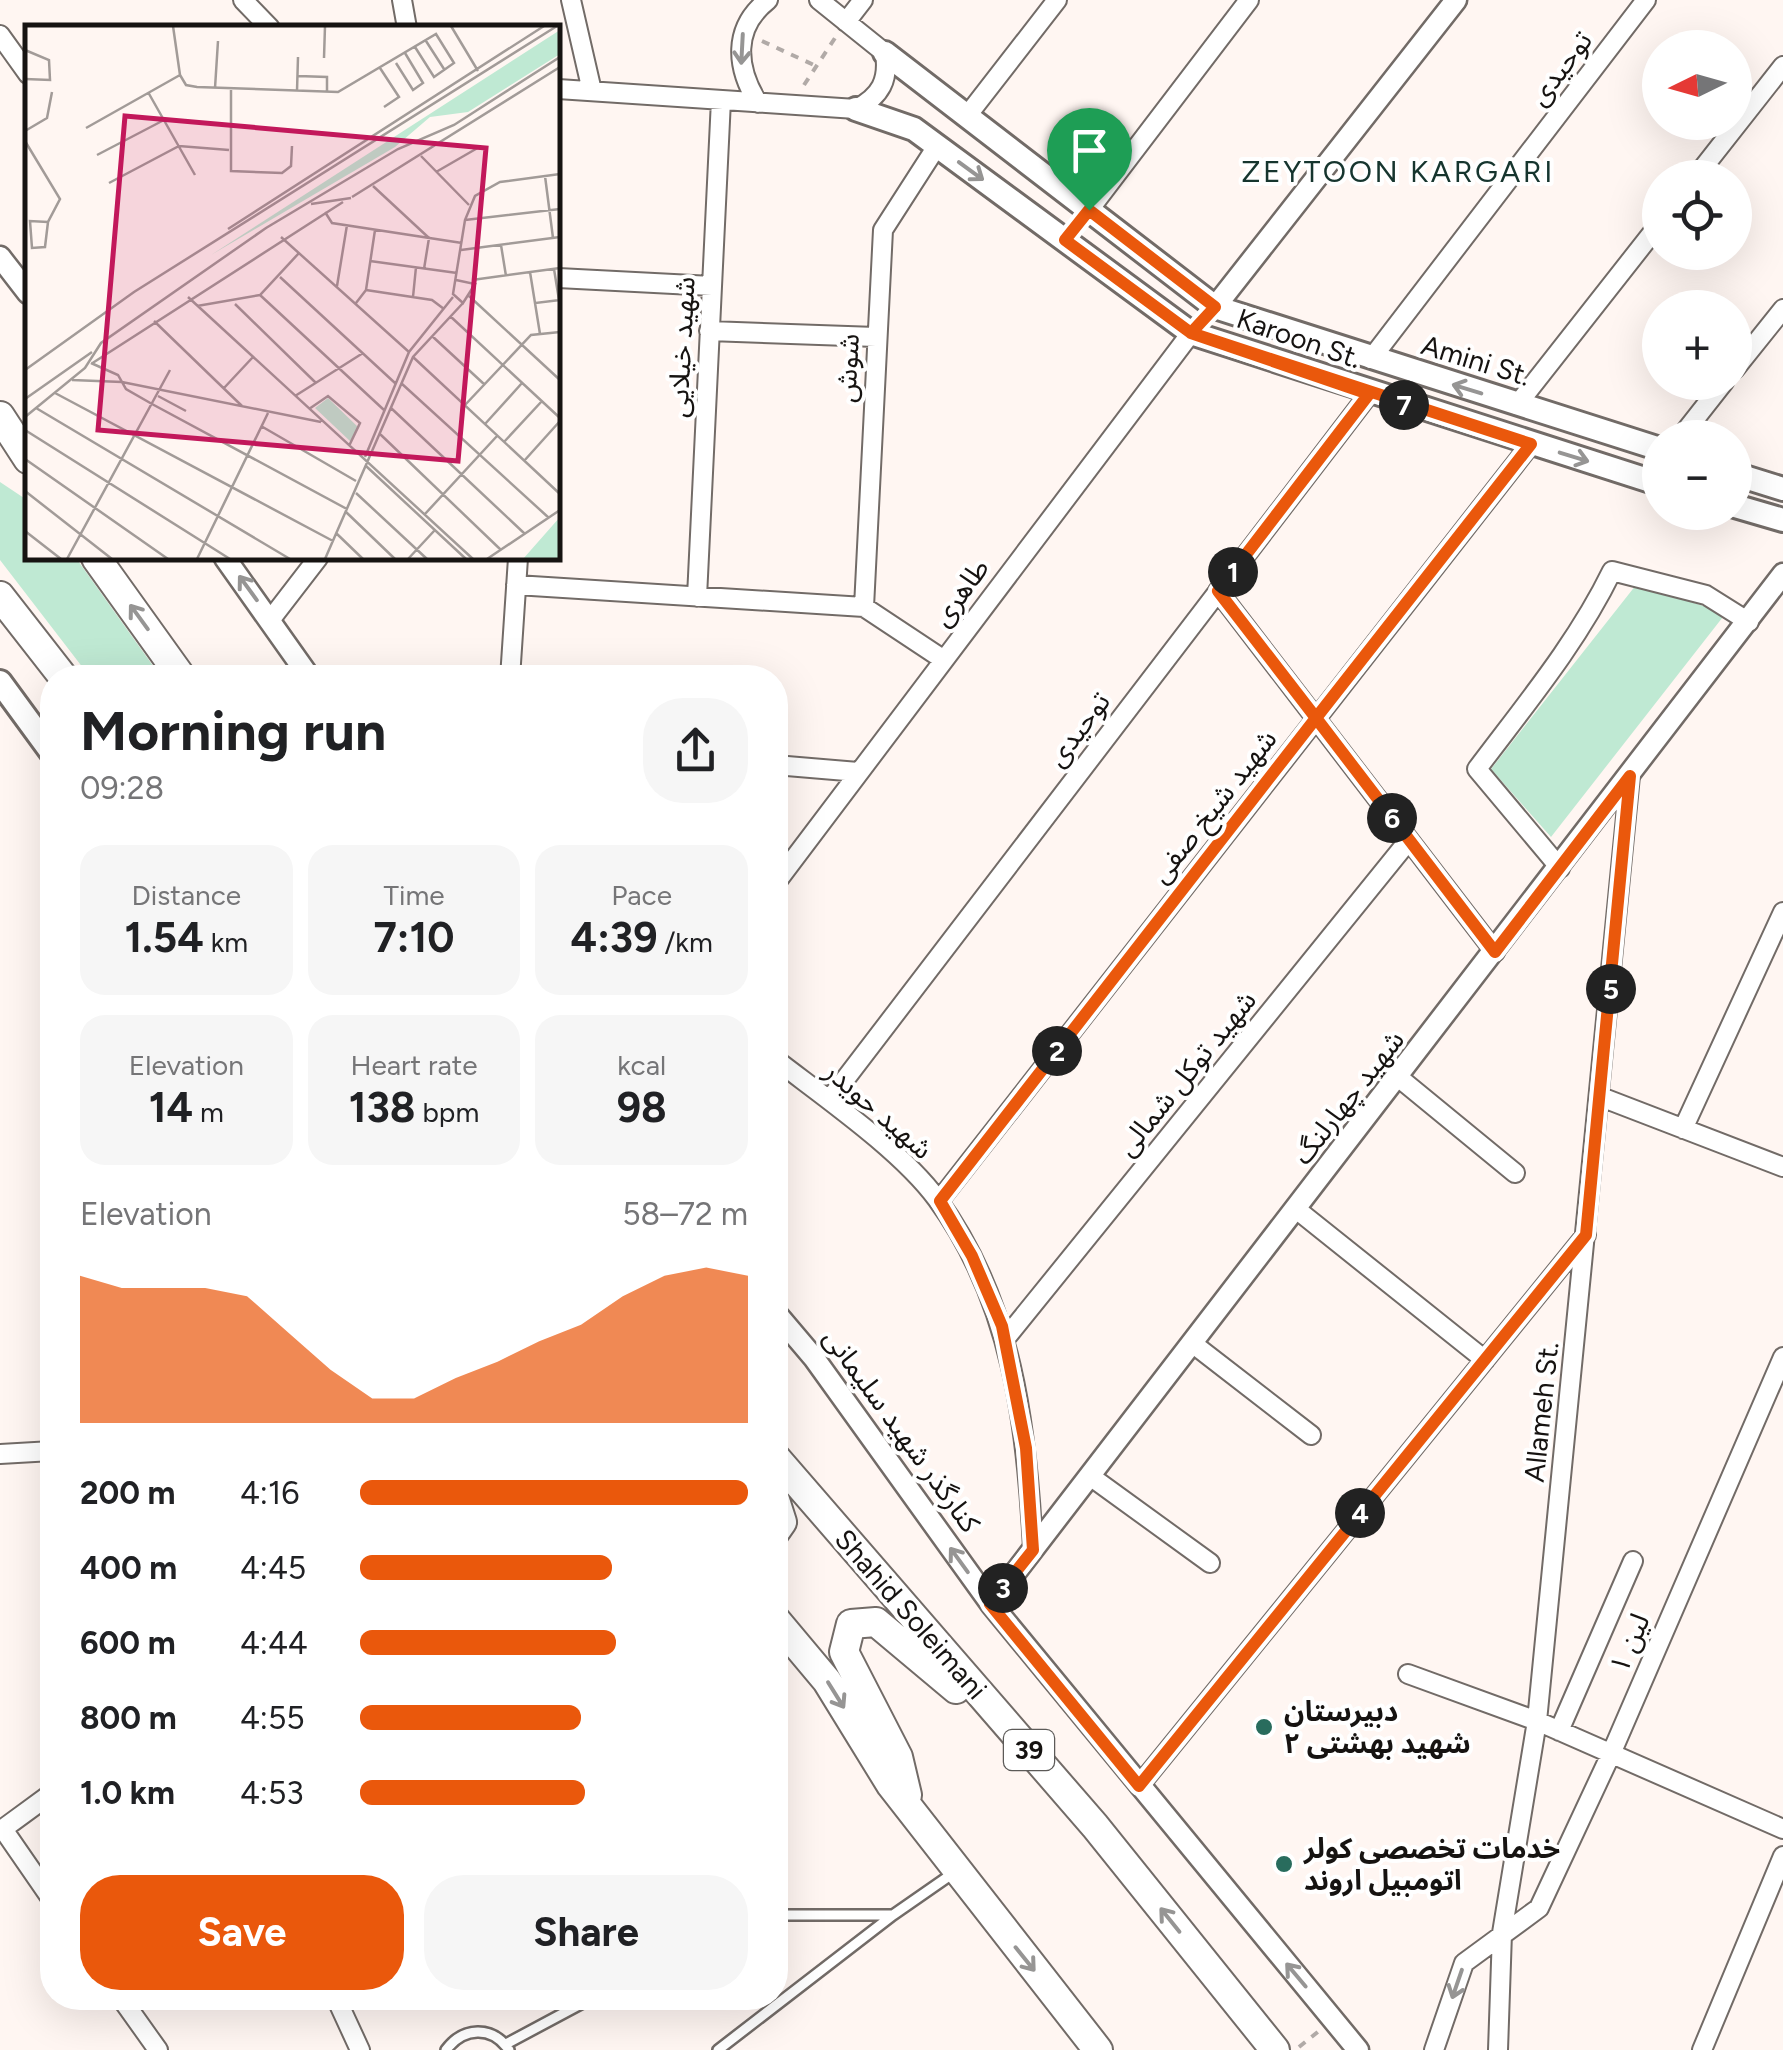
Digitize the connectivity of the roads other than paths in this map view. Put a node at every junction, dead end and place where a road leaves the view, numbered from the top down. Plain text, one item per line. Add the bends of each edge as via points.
1 (243, 0) edge
2 (402, 0) edge
3 (572, 0) edge
4 (819, 0) edge
5 (863, 0) edge
6 (1056, 0) edge
7 (1249, 0) edge
8 (1456, 0) edge
9 (1646, 0) edge
10 (759, 3) edge
11 (846, 22) junction
12 (267, 25) edge
13 (406, 25) edge
14 (0, 35) edge
15 (885, 53) junction
16 (1783, 66) edge
17 (25, 70) edge
18 (560, 89) edge
19 (592, 91) junction
20 (721, 100) junction
21 (758, 103) junction
22 (856, 109) junction
23 (966, 116) junction
24 (937, 146) junction
25 (1710, 160) edge
26 (1089, 210) junction
27 (1065, 240) junction
28 (1642, 246) edge
29 (0, 257) edge
30 (560, 278) edge
31 (712, 286) junction
32 (25, 288) edge
33 (1215, 307) junction
34 (1783, 309) edge
35 (710, 331) junction
36 (1191, 333) junction
37 (876, 336) junction
38 (1752, 348) edge
39 (1370, 359) junction
40 (1369, 394) junction
41 (1710, 400) edge
42 (1517, 405) junction
43 (0, 416) edge
44 (1694, 420) edge
45 (1642, 443) edge
46 (1531, 444) junction
47 (25, 454) edge
48 (1642, 478) edge
49 (1752, 480) edge
50 (1783, 490) edge
51 (1752, 511) edge
52 (1783, 520) edge
53 (97, 560) edge
54 (226, 560) edge
55 (316, 560) edge
56 (518, 560) edge
57 (1783, 574) edge
58 (516, 585) junction
59 (1783, 588) edge
60 (1218, 591) junction
61 (0, 596) edge
62 (696, 596) junction
63 (864, 608) junction
64 (270, 619) junction
65 (1749, 622) junction
66 (944, 660) junction
67 (54, 665) edge
68 (173, 665) edge
69 (301, 665) edge
70 (511, 665) edge
71 (0, 682) edge
72 (1316, 718) junction
73 (40, 737) edge
74 (788, 767) edge
75 (858, 772) junction
76 (1630, 776) junction
77 (1409, 840) junction
78 (788, 866) edge
79 (1560, 868) junction
80 (1783, 912) edge
81 (1495, 952) junction
82 (788, 1068) edge
83 (1398, 1077) junction
84 (1601, 1097) junction
85 (830, 1098) junction
86 (1683, 1129) junction
87 (1783, 1167) edge
88 (1515, 1173) dead end
89 (940, 1201) junction
90 (1296, 1210) junction
91 (1586, 1235) junction
92 (788, 1327) edge
93 (1005, 1339) junction
94 (1192, 1343) junction
95 (1783, 1357) edge
96 (1485, 1360) junction
97 (1311, 1435) dead end
98 (40, 1452) edge
99 (0, 1454) edge
100 (788, 1472) edge
101 (1090, 1476) junction
102 (1033, 1550) junction
103 (1633, 1562) dead end
104 (1210, 1563) dead end
105 (990, 1604) junction
106 (788, 1634) edge
107 (1408, 1674) dead end
108 (1537, 1721) junction
109 (1559, 1731) junction
110 (1611, 1754) junction
111 (1050, 1774) junction
112 (1139, 1786) junction
113 (40, 1802) edge
114 (910, 1809) junction
115 (1, 1830) edge
116 (1783, 1830) edge
117 (1783, 1856) edge
118 (956, 1871) junction
119 (40, 1884) edge
120 (788, 1915) edge
121 (893, 1916) junction
122 (1502, 1933) junction
123 (788, 1996) edge
124 (130, 2010) edge
125 (342, 2010) edge
126 (571, 2010) edge
127 (770, 2010) edge
128 (508, 2047) edge
129 (158, 2050) edge
130 (360, 2050) edge
131 (446, 2050) edge
132 (718, 2050) edge
133 (1098, 2050) edge
134 (1275, 2050) edge
135 (1358, 2050) edge
136 (1434, 2050) edge
137 (1498, 2050) edge
138 (1702, 2050) edge

1 - 12 street
2 - 13 street
3 - 19 street
4 - 11 street
5 - 11 street
6 - 23 street
7 - 26 street
8 - 33 street
9 - 39 street, توحیدی
10 -> 21 street via 739,59
11 - 15 street
14 - 17 street
15 - 22 street via 882,87
15 - 23 main road, Amini St.
16 - 25 street
18 - 19 street
19 - 20 street
20 - 21 street
20 - 31 street, شهید خیلایی
21 - 22 street
22 - 24 main road, Karoon St. via 914,129
23 - 26 main road, Amini St.
24 -> 27 main road, Karoon St.
24 - 37 street, شوش via 884,230
26 - 27 main road
26 - 33 main road, Amini St.
27 - 36 main road, Karoon St.
28 - 42 street
29 - 32 street
30 - 31 street
31 - 35 street, شهید خیلایی
33 - 36 main road
33 - 39 main road, Amini St.
34 - 38 street
35 - 37 street
35 - 62 street, شهید خیلایی
36 - 40 main road, Karoon St.
36 - 66 street, طاهری
37 - 63 street, شوش
42 -> 39 main road, Amini St.
40 - 46 main road, Karoon St.
40 - 60 street, توحیدی
41 - 44 street
42 - 45 main road, Amini St.
43 - 47 highway
46 -> 48 main road, Karoon St.
46 - 72 street, شهید شیخ صفی
49 - 50 main road
51 - 52 main road
68 -> 53 highway
64 -> 54 street
55 - 64 street
56 - 58 street
57 - 65 street
58 - 62 street
58 - 70 street
59 - 65 street
60 - 72 street
60 - 85 street, توحیدی
61 - 67 highway
62 - 63 street
63 - 66 street
64 - 69 street
65 - 76 street, شهید چهارلنگ
65 - 79 street via 1706,595 1612,571 1584,623 1477,769
66 - 75 street, طاهری
71 - 73 main road
72 - 77 street
72 - 89 street, شهید شیخ صفی
74 - 75 street
75 - 78 street, طاهری
76 - 79 street, شهید چهارلنگ
76 - 84 street, Allameh St.
77 - 81 street
77 - 93 street, شهید توکل شمالی
79 - 81 street, شهید چهارلنگ
80 - 86 street
81 - 83 street, شهید چهارلنگ
82 - 85 street, شهید حویدر
83 - 88 street
83 - 90 street, شهید چهارلنگ
84 - 86 street
84 - 91 street, Allameh St.
85 - 89 street, شهید حویدر
86 - 87 street
89 - 93 street, شهید حویدر via 972,1256
90 - 94 street, شهید چهارلنگ
90 - 96 street
91 - 96 street
91 - 108 street, Allameh St.
105 -> 92 street, کنارگذر شهید سلیمانی
93 - 102 street, شهید حویدر via 1026,1448
94 - 97 street
94 - 101 street, شهید چهارلنگ
95 - 110 street, لین ۱
96 - 112 street
98 - 99 street
100 - 111 highway, Shahid Soleimani / 39
101 - 102 street, شهید چهارلنگ
101 - 104 street
102 - 105 street, شهید چهارلنگ
103 - 109 street
105 - 112 street, کنارگذر شهید سلیمانی
106 -> 114 highway via 827,1681
107 - 108 street
108 - 109 street
108 - 122 street, Allameh St.
109 - 110 street
110 - 116 street
110 - 122 street, لین ۱ via 1539,1908
111 - 114 highway via 931,1666 876,1622 864,1620 851,1624 844,1652 898,1757
134 -> 111 highway, Shahid Soleimani / 39
135 -> 112 street, کنارگذر شهید سلیمانی
113 - 115 street
114 - 118 highway
115 - 119 street
117 - 138 street
118 - 121 lane
118 -> 133 highway
120 - 121 lane
121 - 123 lane
122 -> 136 street via 1464,1963
122 - 137 street, Allameh St.
124 - 129 street
125 - 130 street
126 - 128 lane
127 - 132 lane
128 - 131 lane via 481,2031 466,2032

